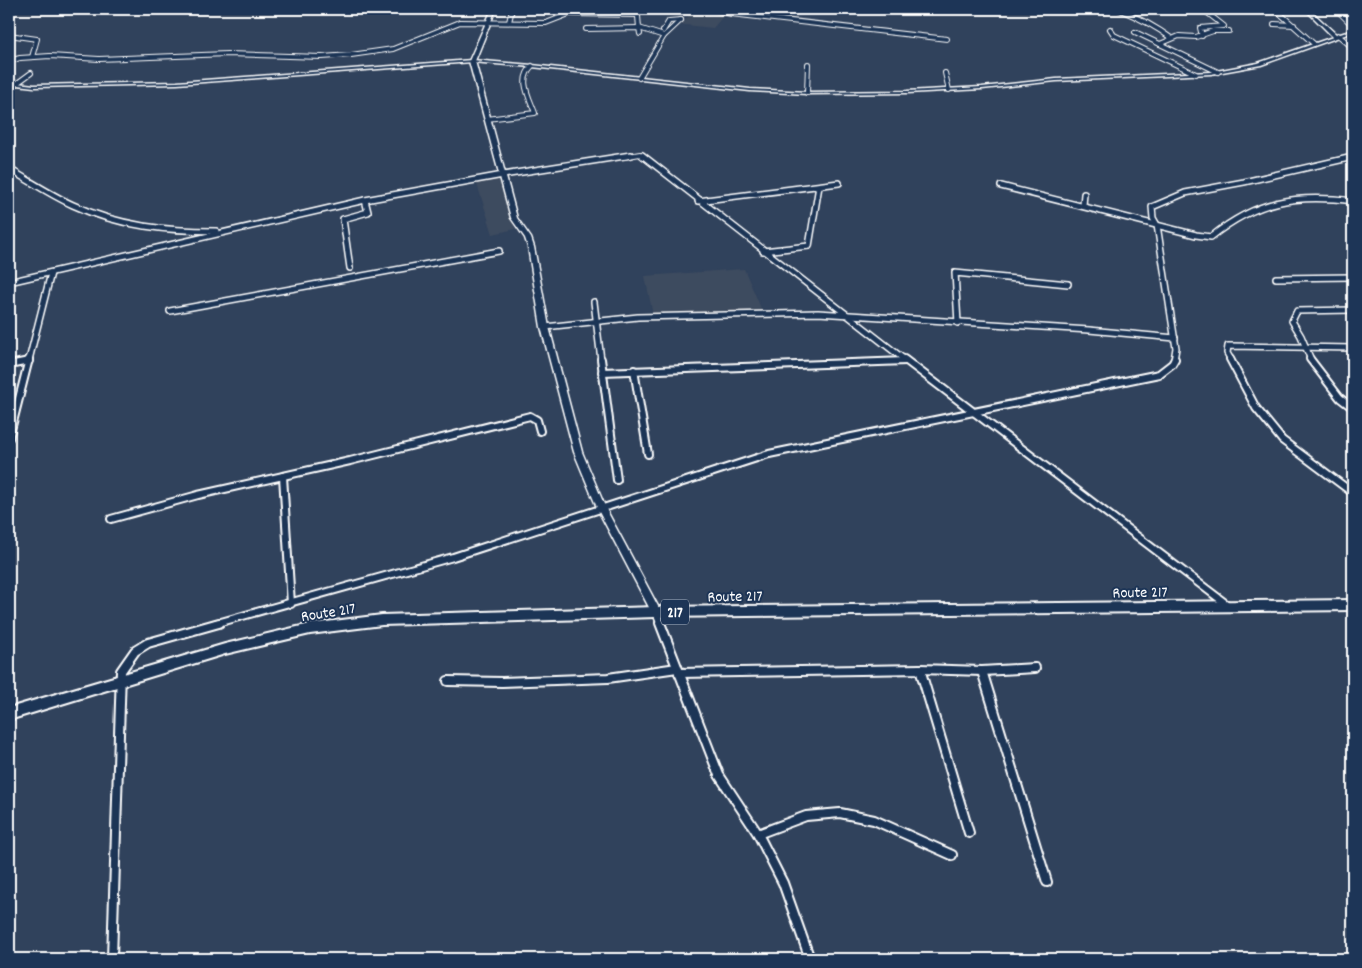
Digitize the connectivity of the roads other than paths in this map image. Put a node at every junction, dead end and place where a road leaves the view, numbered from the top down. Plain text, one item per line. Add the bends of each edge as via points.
1 (494, 9) edge
2 (512, 9) edge
3 (582, 9) edge
4 (637, 9) edge
5 (712, 9) edge
6 (1118, 9) edge
7 (1275, 9) edge
8 (1307, 9) edge
9 (1336, 9) edge
10 (578, 11) junction
11 (1205, 11) dead end
12 (571, 14) junction
13 (638, 16) dead end
14 (489, 22) junction
15 (509, 22) junction
16 (1274, 24) dead end
17 (1294, 25) junction
18 (1353, 26) edge
19 (639, 28) junction
20 (586, 29) dead end
21 (1110, 30) dead end
22 (662, 31) dead end
23 (1229, 31) dead end
24 (1353, 31) edge
25 (1135, 32) dead end
26 (640, 34) dead end
27 (9, 35) edge
28 (664, 36) junction
29 (1202, 36) junction
30 (1337, 36) junction
31 (1171, 38) junction
32 (947, 39) dead end
33 (1160, 44) junction
34 (1314, 44) junction
35 (1353, 48) edge
36 (32, 57) junction
37 (9, 61) edge
38 (472, 61) junction
39 (18, 63) dead end
40 (808, 64) dead end
41 (9, 65) edge
42 (532, 66) junction
43 (1218, 72) junction
44 (31, 73) dead end
45 (945, 73) dead end
46 (1196, 74) junction
47 (639, 78) junction
48 (9, 83) edge
49 (16, 84) junction
50 (949, 90) junction
51 (807, 93) junction
52 (487, 119) junction
53 (1353, 156) edge
54 (9, 169) edge
55 (503, 175) junction
56 (839, 183) dead end
57 (818, 186) junction
58 (1001, 186) dead end
59 (1084, 194) dead end
60 (365, 200) junction
61 (698, 200) junction
62 (1353, 201) edge
63 (1082, 205) junction
64 (1157, 225) junction
65 (227, 231) junction
66 (500, 251) dead end
67 (763, 251) junction
68 (350, 268) dead end
69 (51, 273) junction
70 (1276, 278) dead end
71 (1353, 278) edge
72 (9, 282) edge
73 (1068, 284) dead end
74 (594, 302) dead end
75 (1353, 310) edge
76 (170, 311) dead end
77 (846, 314) junction
78 (596, 320) junction
79 (958, 323) junction
80 (545, 327) junction
81 (1175, 338) junction
82 (1306, 347) junction
83 (1353, 348) edge
84 (29, 361) junction
85 (906, 361) junction
86 (9, 365) edge
87 (634, 370) junction
88 (602, 372) junction
89 (1353, 408) edge
90 (974, 413) junction
91 (540, 431) dead end
92 (9, 438) edge
93 (648, 454) dead end
94 (283, 476) junction
95 (617, 480) dead end
96 (1353, 493) edge
97 (602, 510) junction
98 (111, 519) dead end
99 (1353, 598) edge
100 (291, 604) junction
101 (1353, 605) edge
102 (1229, 606) junction
103 (656, 612) junction
104 (1035, 668) dead end
105 (920, 669) junction
106 (678, 670) junction
107 (982, 671) junction
108 (122, 679) junction
109 (448, 681) dead end
110 (9, 714) edge
111 (969, 833) dead end
112 (758, 834) junction
113 (952, 856) dead end
114 (1047, 882) dead end
115 (112, 959) edge
116 (810, 959) edge

1 - 14 main road
2 - 15 street
3 - 10 street
4 - 10 street
4 - 12 street via 638,15
5 - 32 street via 731,14
6 - 31 street via 1148,22
7 - 17 street
8 - 30 street
9 - 18 street
10 - 12 street
11 - 29 street via 1224,26 1200,28
12 - 15 street via 550,22
13 - 19 street
14 - 15 street
14 - 36 street via 460,22 388,50 322,57 234,54
14 - 38 main road
16 - 17 street
17 - 34 street
19 - 20 street
19 - 26 street
19 - 28 street
21 - 46 street via 1114,35
22 - 28 street via 669,21 681,20
23 - 29 street via 1213,31
24 - 30 street
25 - 33 street
27 - 36 street via 37,39
28 - 47 street
29 - 31 street
30 - 34 street
30 - 35 street
31 - 33 street
33 - 43 street
34 - 43 street via 1259,64
36 - 37 street
38 - 42 street
38 - 49 street via 177,83
38 - 52 main road
39 - 41 street
40 - 51 street
42 - 47 street
42 - 52 street via 524,79 535,113
43 - 46 street
44 - 49 street
45 - 50 street
46 - 50 street via 1056,80
47 - 51 street
48 - 49 street
50 - 51 street
52 - 55 main road
53 - 64 street via 1160,201 1152,207
54 - 65 street via 80,208 122,222 168,231
55 - 60 street
55 - 61 street via 640,154
55 - 80 main road via 514,218 531,247
56 - 57 street
57 - 61 street
57 - 67 street via 808,246
58 - 63 street
59 - 63 street
60 - 65 street
60 - 68 street via 368,212 343,219
61 - 67 street
62 - 64 street via 1283,199 1234,217 1211,237
63 - 64 street
64 - 81 street
65 - 69 street
66 - 76 street
67 - 77 street
69 - 72 street
69 - 84 street
70 - 71 street
73 - 79 street via 955,273
74 - 78 street
75 - 82 street via 1297,311 1292,321
77 - 78 street
77 - 79 street
77 - 85 street
78 - 80 street
78 - 88 street
79 - 81 street
80 - 97 main road via 578,452
81 - 90 street via 1177,356 1171,367 1159,374
82 - 83 street
82 - 89 street via 1311,360 1340,398
82 - 96 street via 1228,346 1227,353 1256,408 1282,440
84 - 86 street
84 - 92 street
85 - 87 street
85 - 90 street
87 - 88 street
87 - 93 street
88 - 95 street
90 - 97 street via 769,454
90 - 102 street
91 - 94 street via 538,420 530,416
94 - 98 street
94 - 100 street
97 - 100 street
97 - 103 main road
99 - 101 street
100 - 108 street via 148,643 135,651 121,671
101 - 102 main road, Route 217 / 217
102 - 103 main road, Route 217 / 217
103 - 106 street
103 - 108 main road, Route 217 / 217 via 382,620 300,632 225,649
104 - 107 street
105 - 106 street
105 - 107 street
105 - 111 street
106 - 109 street via 608,678
106 - 112 street via 719,775
107 - 114 street
108 - 110 main road, Route 217 / 217
108 - 115 street
112 - 113 street via 826,812 880,822
112 - 116 street via 783,883

